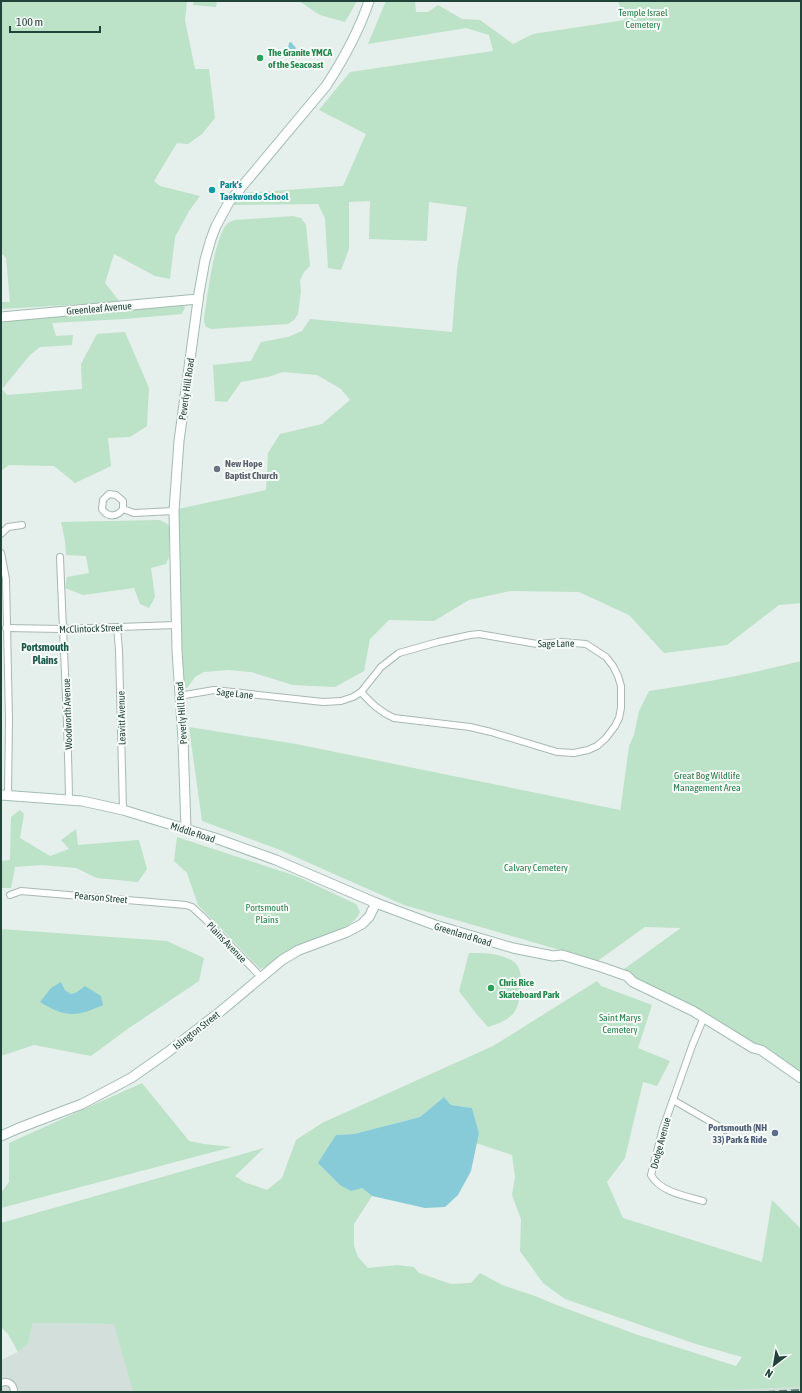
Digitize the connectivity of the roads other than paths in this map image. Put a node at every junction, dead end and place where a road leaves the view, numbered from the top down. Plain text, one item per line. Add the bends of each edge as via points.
1 (369, 1) edge
2 (198, 299) junction
3 (1, 317) edge
4 (123, 509) dead end
5 (174, 511) junction
6 (22, 525) dead end
7 (1, 534) edge
8 (1, 553) edge
9 (60, 557) dead end
10 (176, 626) junction
11 (117, 627) junction
12 (6, 628) junction
13 (62, 629) junction
14 (361, 692) junction
15 (180, 696) junction
16 (5, 795) edge
17 (69, 800) junction
18 (123, 810) junction
19 (186, 829) junction
20 (10, 895) dead end
21 (376, 903) junction
22 (192, 907) joint
23 (261, 977) junction
24 (704, 1017) junction
25 (753, 1048) junction
26 (801, 1078) edge
27 (801, 1085) edge
28 (673, 1100) junction
29 (725, 1130) dead end
30 (1, 1136) edge
31 (703, 1201) dead end
32 (1, 1383) edge
33 (14, 1392) edge

1 - 2 street, Peverly Hill Road via 339,66 326,86 229,202 222,214 205,260
2 - 3 street, Greenleaf Avenue
2 - 5 street, Peverly Hill Road via 179,441
4 - 5 street via 134,513
5 - 10 street, Peverly Hill Road
6 - 7 street via 8,527
8 - 12 street via 6,579
9 - 13 street, Woodworth Avenue
10 - 11 street, McClintock Street
10 - 15 street, Peverly Hill Road
11 - 13 street, McClintock Street
11 - 18 street, Leavitt Avenue
12 - 13 street, McClintock Street
12 - 16 street via 9,720
13 - 17 street, Woodworth Avenue
14 - 14 street, Sage Lane via 381,667 399,653 479,634 536,644 586,644 606,657 613,666 620,686 621,708 619,718 606,738 597,746 574,753 557,752 470,727 394,718 376,708
14 - 15 street, Sage Lane via 353,697 333,702 214,690
15 - 19 street, Peverly Hill Road
16 - 17 street, Middle Road
17 - 18 street, Middle Road
18 - 19 street, Middle Road
19 - 21 street, Middle Road via 276,860
20 - 22 street, Pearson Street via 21,891 141,900
21 - 23 street, Islington Street via 368,917 357,927 299,950
21 - 24 street, Greenland Road via 459,933 627,976 634,982
22 - 23 street, Plains Avenue
23 - 30 street, Islington Street via 168,1052 126,1080 82,1104
24 - 25 street, Greenland Road
24 - 28 street, Dodge Avenue
25 - 26 street, Greenland Road via 761,1050
25 - 27 street, Greenland Road via 757,1055
28 - 29 street
28 - 31 street, Dodge Avenue via 662,1128 651,1175 655,1182 662,1186
32 - 33 street via 10,1383

